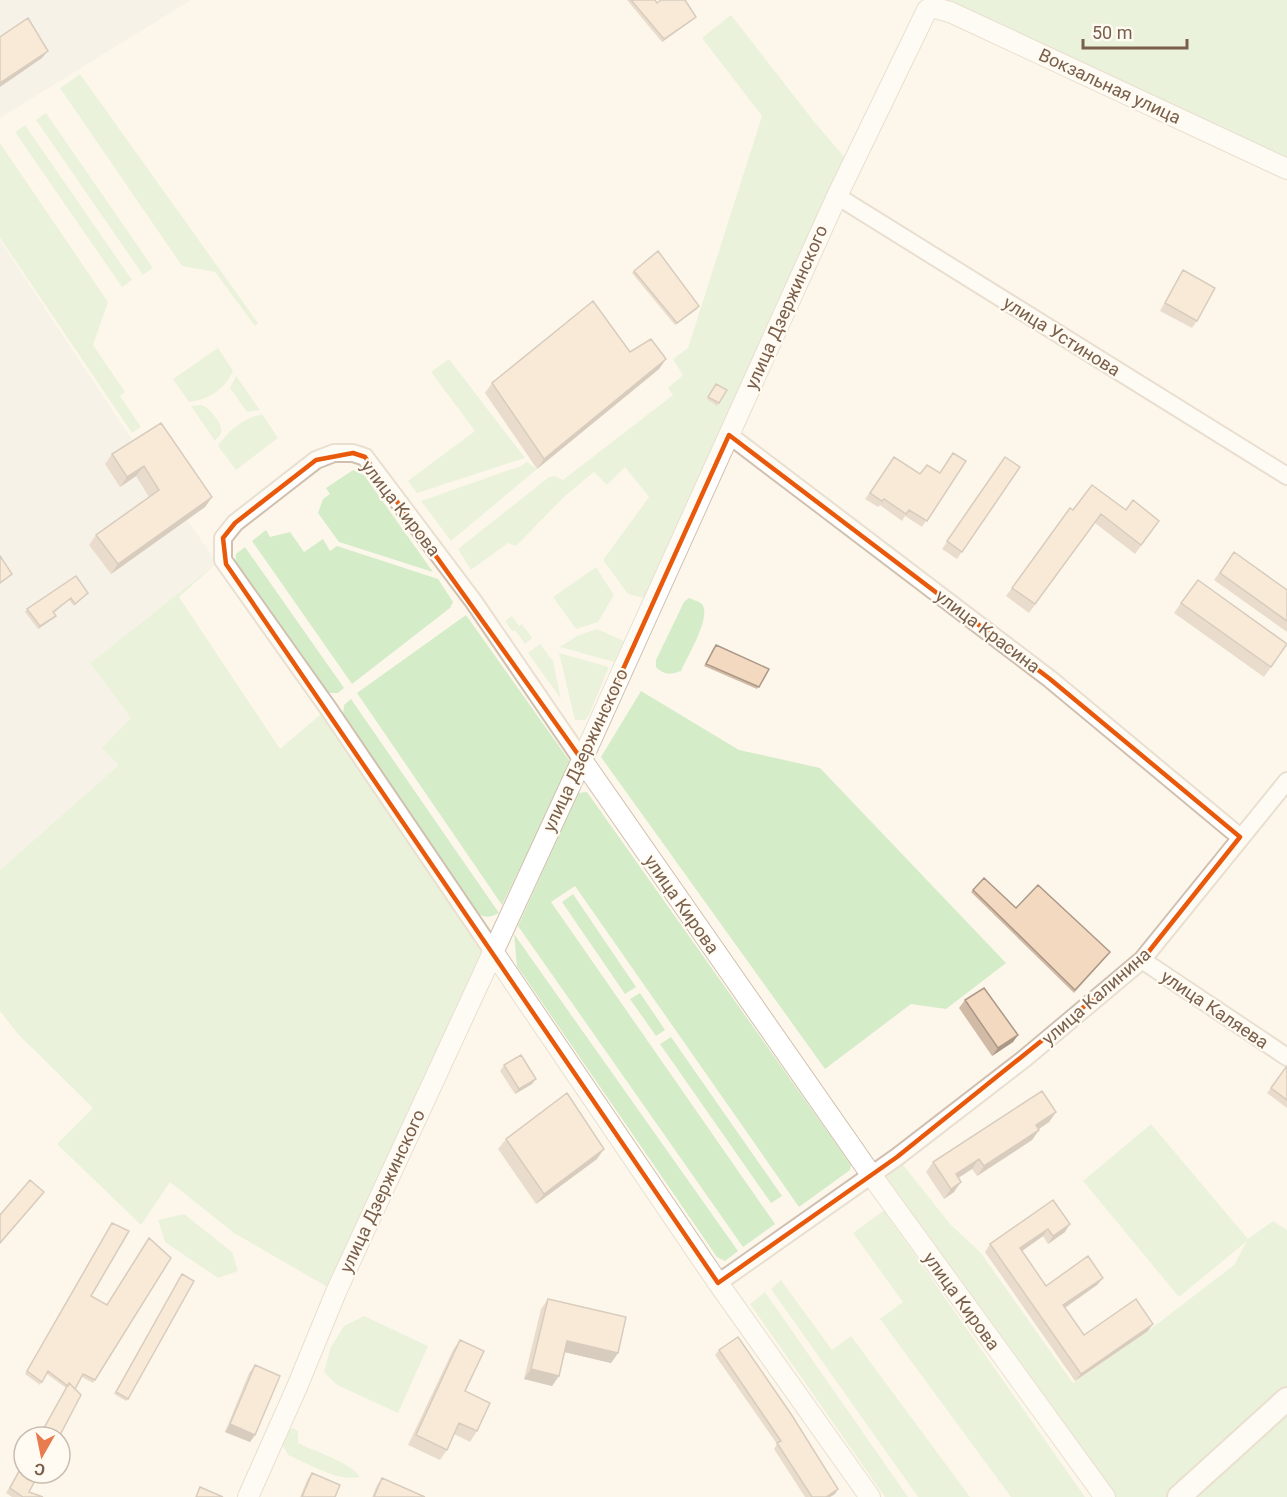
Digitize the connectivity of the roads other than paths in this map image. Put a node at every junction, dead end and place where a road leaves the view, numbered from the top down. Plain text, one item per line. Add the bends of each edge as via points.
1 (931, 7) joint
2 (1287, 169) edge
3 (837, 196) junction
4 (729, 435) junction
5 (1287, 476) edge
6 (582, 760) junction
7 (1287, 781) edge
8 (1240, 837) junction
9 (492, 950) junction
10 (1142, 960) junction
11 (1287, 1057) edge
12 (872, 1176) junction
13 (718, 1283) junction
14 (1287, 1399) edge
15 (248, 1497) edge
16 (870, 1497) edge
17 (1105, 1497) edge
18 (1179, 1497) edge

1 - 2 street, Вокзальная улица via 950,12
1 - 3 street, улица Дзержинского
3 - 4 street, улица Дзержинского
3 - 5 street, улица Устинова
4 - 6 street, улица Дзержинского
4 - 8 street, улица Красина via 1050,679
6 - 9 street, улица Дзержинского
6 - 9 street, улица Кирова via 474,602 365,457 334,453 316,460 235,523 223,538 223,561
6 - 12 street, улица Кирова
7 - 8 street, улица Калинина
8 - 10 street, улица Калинина
9 - 13 street, улица Кирова
9 - 15 street, улица Дзержинского via 336,1292
10 - 11 street, улица Каляева
10 - 12 street, улица Калинина via 1024,1059
12 - 13 street, улица Калинина
12 - 17 street, улица Кирова
13 - 16 street, улица Кирова
14 - 18 main road

